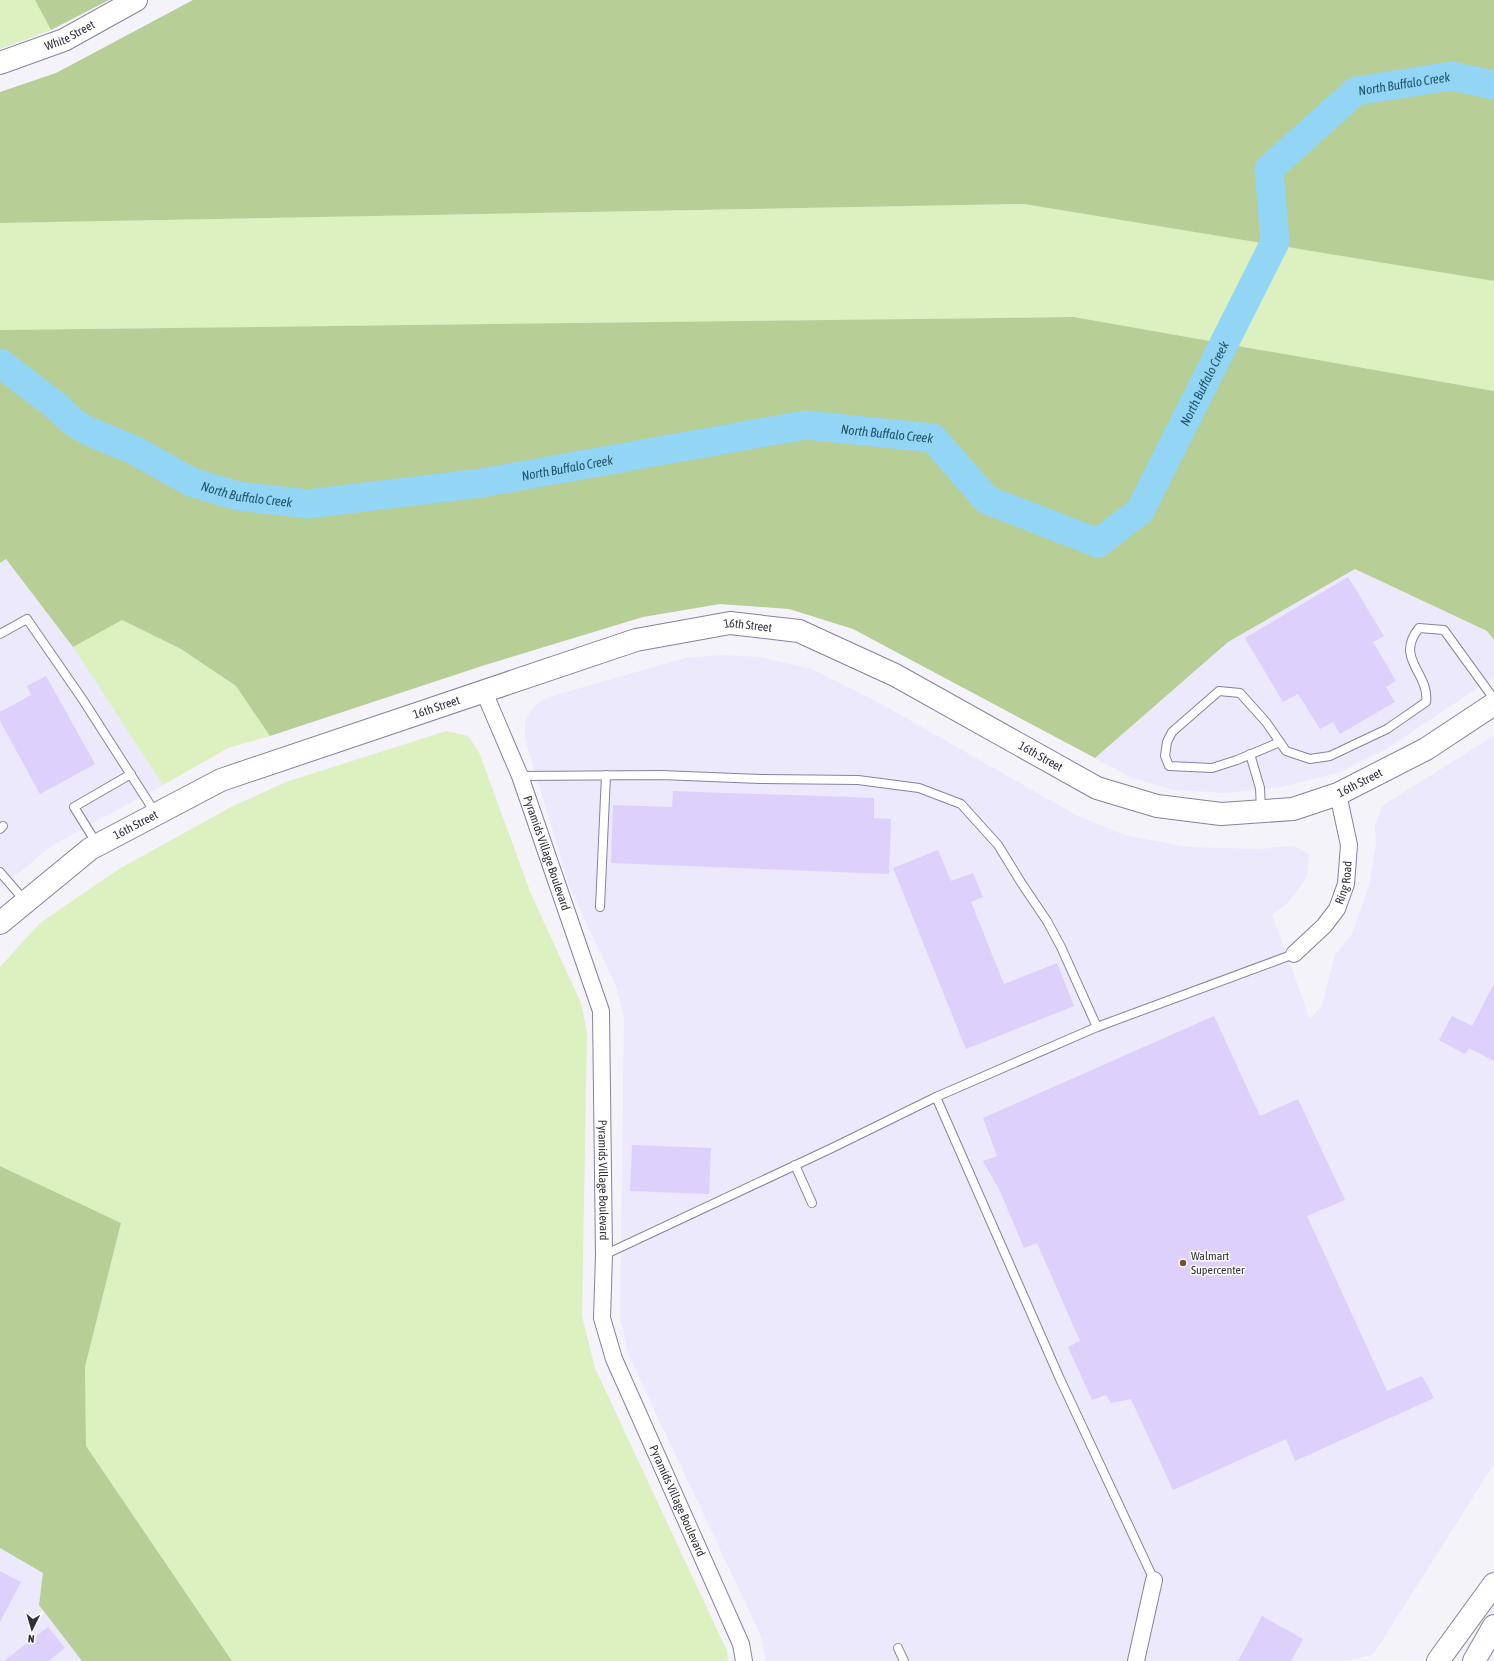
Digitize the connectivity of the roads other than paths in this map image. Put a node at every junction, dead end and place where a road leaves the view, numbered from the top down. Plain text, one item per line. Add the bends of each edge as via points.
1 (136, 0) edge
2 (0, 63) edge
3 (0, 634) edge
4 (484, 692) junction
5 (1494, 699) edge
6 (1494, 704) edge
7 (1280, 742) junction
8 (1250, 754) junction
9 (131, 774) junction
10 (606, 775) junction
11 (520, 776) junction
12 (1338, 794) junction
13 (1261, 811) junction
14 (156, 814) junction
15 (98, 845) junction
16 (0, 872) edge
17 (25, 902) junction
18 (600, 907) dead end
19 (0, 923) edge
20 (1294, 954) joint
21 (1098, 1027) junction
22 (936, 1097) junction
23 (795, 1165) junction
24 (812, 1203) dead end
25 (604, 1255) junction
26 (1154, 1580) joint
27 (1494, 1584) edge
28 (1494, 1626) edge
29 (898, 1648) dead end
30 (744, 1661) edge
31 (904, 1661) edge
32 (1136, 1661) edge
33 (1438, 1661) edge
34 (1474, 1661) edge

1 - 2 main road, White Street via 64,40
3 - 9 lane via 28,619
4 - 11 street, Pyramids Village Boulevard
4 - 13 main road, 16th Street via 636,640 730,623 799,631 894,675 1097,788 1157,806 1221,814
4 - 14 main road, 16th Street via 221,780
5 - 7 lane via 1444,630 1419,628 1412,637 1410,659 1427,694 1426,702 1387,729 1330,756 1310,759 1286,751
6 - 12 main road, 16th Street via 1426,749
7 - 8 lane
7 - 8 lane via 1240,693 1219,691 1172,732 1165,756 1169,766 1212,768
8 - 13 lane via 1260,788
9 - 14 lane
9 - 15 lane via 74,807
10 - 11 lane
10 - 18 lane
10 - 21 lane via 858,780 919,788 961,804 998,845 1047,921
11 - 25 street, Pyramids Village Boulevard via 601,1011
12 - 13 main road, 16th Street via 1293,809
12 - 20 street, Ring Road via 1349,844 1346,884 1337,909 1324,926
14 - 15 main road, 16th Street
15 - 17 main road, 16th Street
16 - 17 lane
17 - 19 main road, 16th Street
20 - 21 lane
21 - 22 lane
22 - 23 lane
22 - 26 lane via 1060,1379
23 - 24 lane
23 - 25 lane
25 - 30 street, Pyramids Village Boulevard via 602,1318 614,1359 741,1644
26 - 32 street
27 - 33 main road
28 - 34 main road
29 - 31 lane

